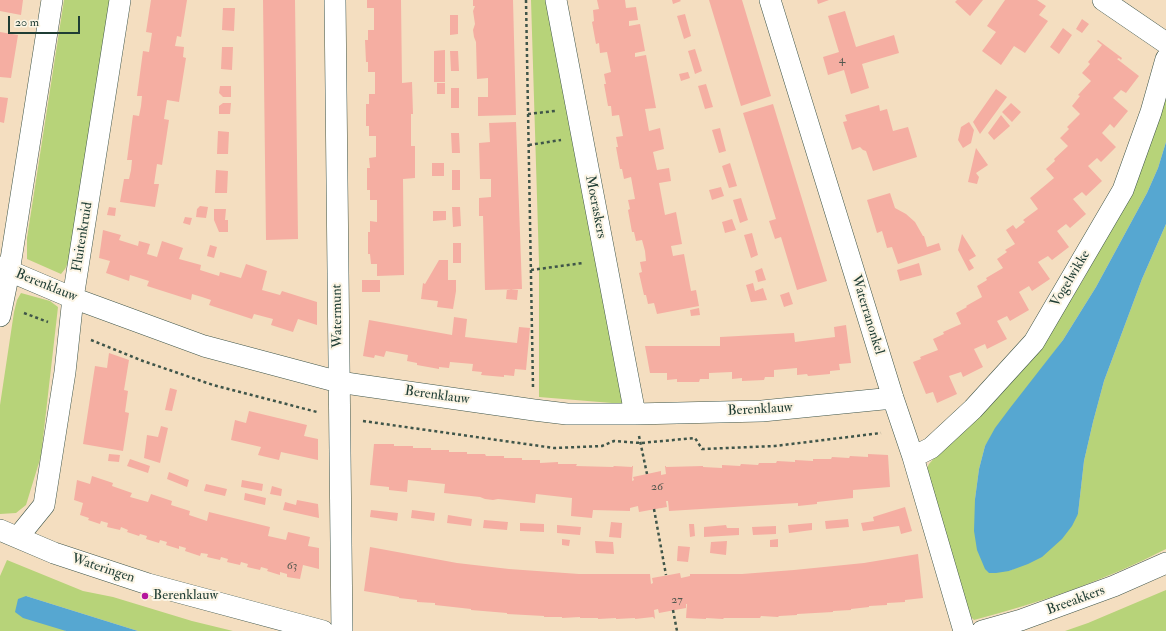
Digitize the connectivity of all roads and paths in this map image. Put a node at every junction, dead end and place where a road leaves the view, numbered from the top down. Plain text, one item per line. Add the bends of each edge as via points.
1 (52, 0) edge
2 (120, 0) edge
3 (335, 0) edge
4 (526, 0) edge
5 (556, 0) edge
6 (770, 0) edge
7 (1103, 0) edge
8 (1166, 42) edge
9 (1166, 59) edge
10 (605, 260) junction
11 (4, 269) edge
12 (531, 270) junction
13 (73, 298) junction
14 (1, 310) edge
15 (69, 332) junction
16 (339, 382) junction
17 (893, 398) junction
18 (534, 410) junction
19 (635, 414) junction
20 (339, 417) junction
21 (904, 430) junction
22 (641, 443) junction
23 (913, 457) junction
24 (647, 474) dead end
25 (654, 509) dead end
26 (5, 533) edge
27 (1166, 563) edge
28 (666, 576) dead end
29 (673, 610) dead end
30 (323, 631) edge
31 (342, 631) edge
32 (677, 631) edge
33 (964, 631) edge
34 (982, 631) edge

1 - 11 street
2 - 13 street, Fluitenkruid
3 - 16 street, Watermunt
4 - 12 path
5 - 10 street, Moeraskers
6 - 17 street, Waterranonkel
7 - 8 street
9 - 23 street, Vogelwikke via 1151,112 1123,190 1034,342 973,409 932,448
10 - 12 path
10 - 19 street, Moeraskers
11 - 13 street, Berenklauw
11 - 14 street
12 - 18 path
13 - 15 street, Fluitenkruid
13 - 16 street, Berenklauw via 204,346
14 - 15 path
15 - 20 path via 213,385
15 - 26 street, Fluitenkruid via 44,504
16 - 18 street, Berenklauw
16 - 20 street, Watermunt
17 - 19 street, Berenklauw via 762,411
17 - 21 street, Waterranonkel
18 - 19 street, Berenklauw via 567,414
19 - 22 path
20 - 22 path via 554,448 602,446 614,441
20 - 31 street, Watermunt
21 - 22 path via 776,446 702,449 695,438
21 - 23 street, Waterranonkel
22 - 24 path
23 - 33 street, Waterranonkel
25 - 28 path
26 - 30 street, Wateringen via 54,553 148,584
27 - 34 street, Breeakkers via 1114,586 1021,620
29 - 32 path

